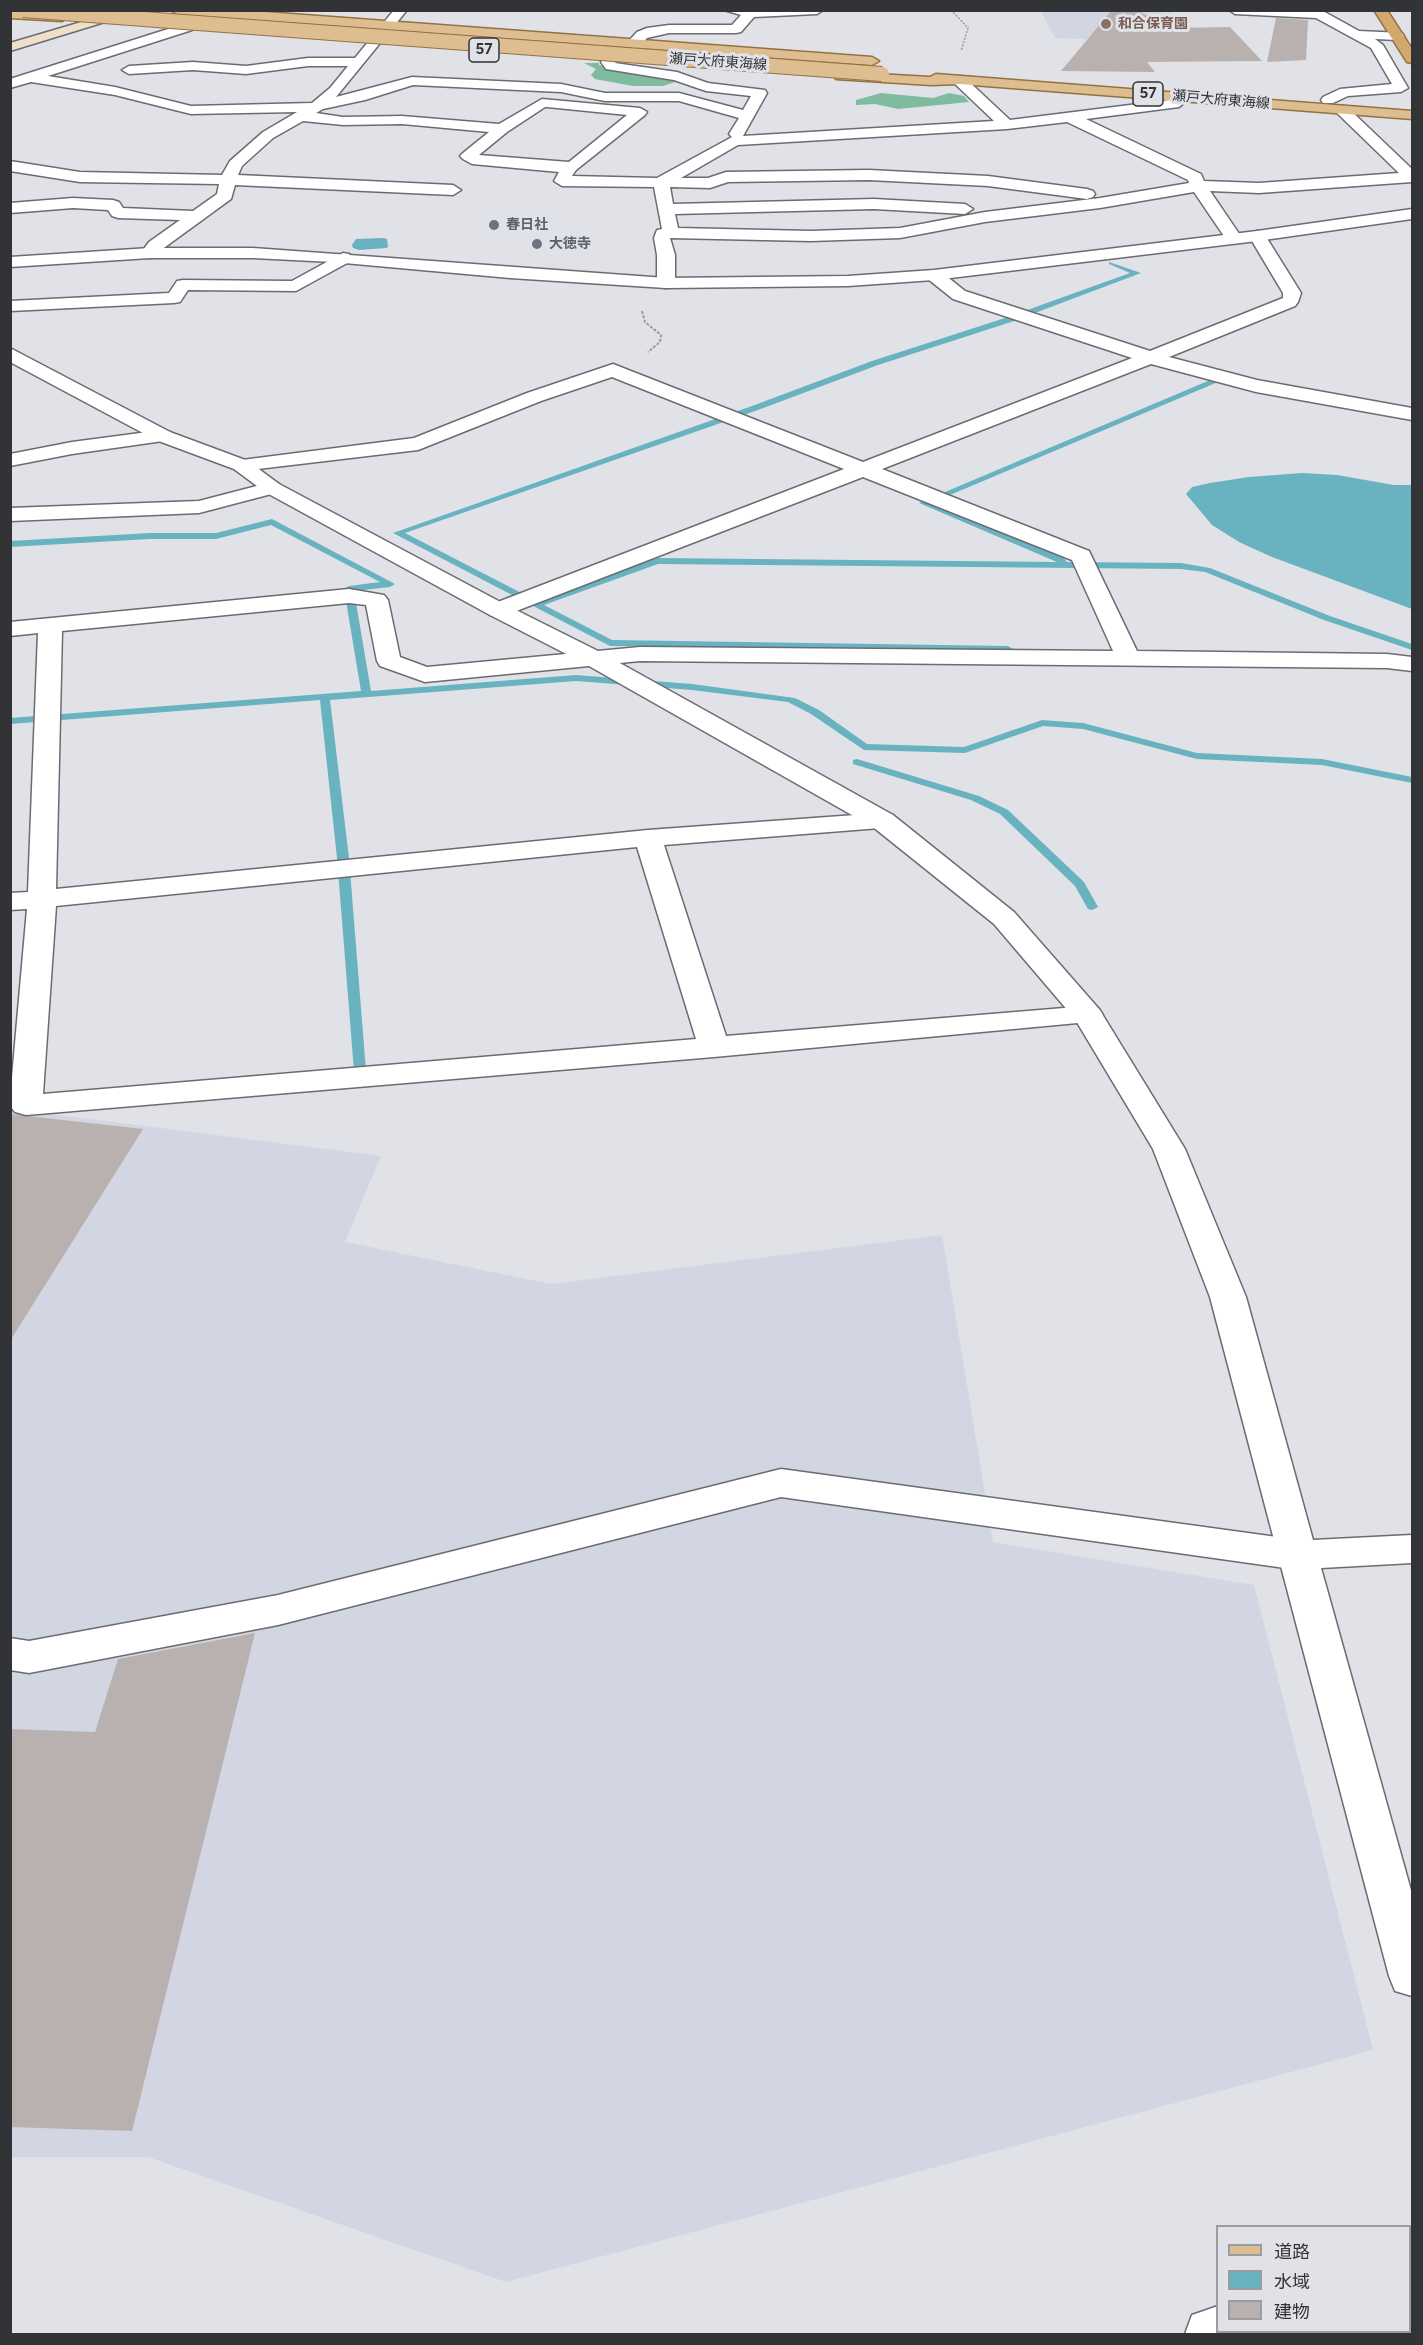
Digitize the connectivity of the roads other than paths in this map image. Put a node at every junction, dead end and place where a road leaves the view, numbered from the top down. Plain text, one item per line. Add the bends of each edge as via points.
1 (112, 10) edge
2 (138, 10) edge
3 (177, 10) edge
4 (254, 10) edge
5 (401, 10) edge
6 (730, 10) edge
7 (818, 10) edge
8 (1235, 10) edge
9 (1380, 10) edge
10 (14, 13) edge
11 (750, 13) junction
12 (238, 15) junction
13 (101, 20) junction
14 (388, 26) junction
15 (187, 27) junction
16 (1356, 35) junction
17 (1397, 36) junction
18 (375, 42) junction
19 (633, 44) junction
20 (10, 47) edge
21 (611, 59) junction
22 (1413, 59) edge
23 (357, 62) junction
24 (927, 66) dead end
25 (886, 68) junction
26 (129, 70) dead end
27 (764, 70) junction
28 (986, 75) junction
29 (33, 78) junction
30 (959, 80) junction
31 (10, 84) edge
32 (760, 93) junction
33 (1184, 97) junction
34 (1328, 100) junction
35 (317, 106) junction
36 (1413, 106) edge
37 (1342, 110) junction
38 (746, 115) junction
39 (1413, 115) edge
40 (300, 116) junction
41 (1069, 117) junction
42 (1007, 125) junction
43 (502, 129) junction
44 (734, 141) junction
45 (31, 155) dead end
46 (10, 165) edge
47 (570, 167) junction
48 (1412, 177) edge
49 (228, 180) junction
50 (661, 183) junction
51 (1198, 186) junction
52 (453, 190) dead end
53 (1118, 200) junction
54 (10, 208) edge
55 (666, 209) junction
56 (1413, 214) edge
57 (196, 216) junction
58 (995, 216) junction
59 (671, 233) junction
60 (1257, 236) junction
61 (1234, 238) junction
62 (150, 253) junction
63 (343, 258) junction
64 (10, 262) edge
65 (934, 275) junction
66 (666, 283) junction
67 (10, 306) edge
68 (10, 354) edge
69 (1152, 358) junction
70 (1413, 414) edge
71 (164, 436) junction
72 (10, 460) edge
73 (241, 465) junction
74 (860, 469) junction
75 (272, 488) junction
76 (10, 515) edge
77 (498, 610) junction
78 (50, 625) junction
79 (10, 629) edge
80 (591, 657) junction
81 (1129, 659) junction
82 (1413, 664) edge
83 (884, 821) junction
84 (648, 838) junction
85 (42, 900) junction
86 (10, 902) edge
87 (1088, 1015) junction
88 (714, 1048) junction
89 (1413, 1549) edge
90 (1299, 1555) junction
91 (10, 1654) edge
92 (1413, 1976) edge

1 - 25 main road, 瀬戸大府東海線 / 57
2 - 13 main road
3 - 12 main road, 57
4 - 12 street
5 - 14 street
6 - 11 street
7 - 11 street
8 - 16 street via 1319,14
9 - 17 highway
10 - 13 main road, 57
10 - 25 main road, 瀬戸大府東海線 / 57, bridge
11 - 19 street via 736,29 661,30 642,35
12 - 14 main road, 57
13 - 15 main road, 57
13 - 20 main road
14 - 18 street
14 - 19 main road, 57
15 - 18 main road, 57
15 - 29 street
16 - 17 street
16 - 34 street via 1376,45 1401,88 1345,92
17 - 22 highway
18 - 21 main road, 57
18 - 23 street
19 - 25 main road, 57
21 - 27 main road, 57
21 - 32 street via 611,66 677,76 706,87
23 - 26 street via 308,62 246,70 193,66
23 - 35 street via 335,91
24 - 28 main road, 57
25 - 28 main road, 瀬戸大府東海線 / 57
25 - 30 main road, 瀬戸大府東海線 / 57
27 - 30 main road, 57
27 - 32 street
28 - 34 main road, 瀬戸大府東海線 / 57
29 - 31 street
29 - 35 street via 115,91 191,110
30 - 33 main road, 瀬戸大府東海線 / 57
30 - 42 street
32 - 38 street
33 - 37 main road, 瀬戸大府東海線 / 57
33 - 41 street via 1174,104
34 - 36 main road, 瀬戸大府東海線 / 57
35 - 38 street via 412,81 443,81 561,88 605,97 679,98
35 - 40 street
37 - 39 main road, 瀬戸大府東海線 / 57
37 - 48 street
38 - 44 street
40 - 43 street
40 - 49 street via 268,135 241,158
41 - 42 street
41 - 51 street via 1194,177
42 - 44 street
43 - 47 street via 468,156
43 - 47 street via 542,103 640,112
44 - 50 street
45 - 46 street
46 - 49 street via 80,177
47 - 50 street via 562,181
48 - 51 street via 1259,188
49 - 52 street
49 - 57 street via 225,196
50 - 53 street via 710,183 726,177 869,175 1010,183
50 - 55 street
51 - 53 street
51 - 61 street
53 - 58 street
54 - 57 street via 83,203 113,205 118,213
55 - 58 street via 874,204 980,210
55 - 59 street
56 - 60 street
57 - 62 street
58 - 59 street via 900,233
59 - 66 street via 663,234 662,238
60 - 61 street
60 - 69 street via 1292,293 1289,302
61 - 65 street
62 - 63 street
62 - 64 street
63 - 66 street
63 - 67 street via 296,286 183,285 174,298
65 - 66 street via 848,281
65 - 69 street via 959,295
68 - 71 street
69 - 70 street via 1256,386
69 - 74 street
71 - 72 street
71 - 73 street
73 - 74 street via 418,444 534,396 613,370
73 - 75 street
74 - 77 street
74 - 81 street via 1080,556
75 - 76 street via 199,507
75 - 77 street
77 - 80 street
78 - 79 street
78 - 80 street via 349,596 376,600 389,661 425,675
78 - 85 street
80 - 81 street via 640,654
80 - 83 street
81 - 82 street
83 - 84 street
83 - 87 street via 1004,918
84 - 85 street
84 - 88 street
85 - 86 street
85 - 88 street via 26,1105
87 - 88 street
87 - 90 street via 1169,1149 1228,1297
89 - 90 street
90 - 91 street via 781,1484 278,1610 29,1657
90 - 92 street

